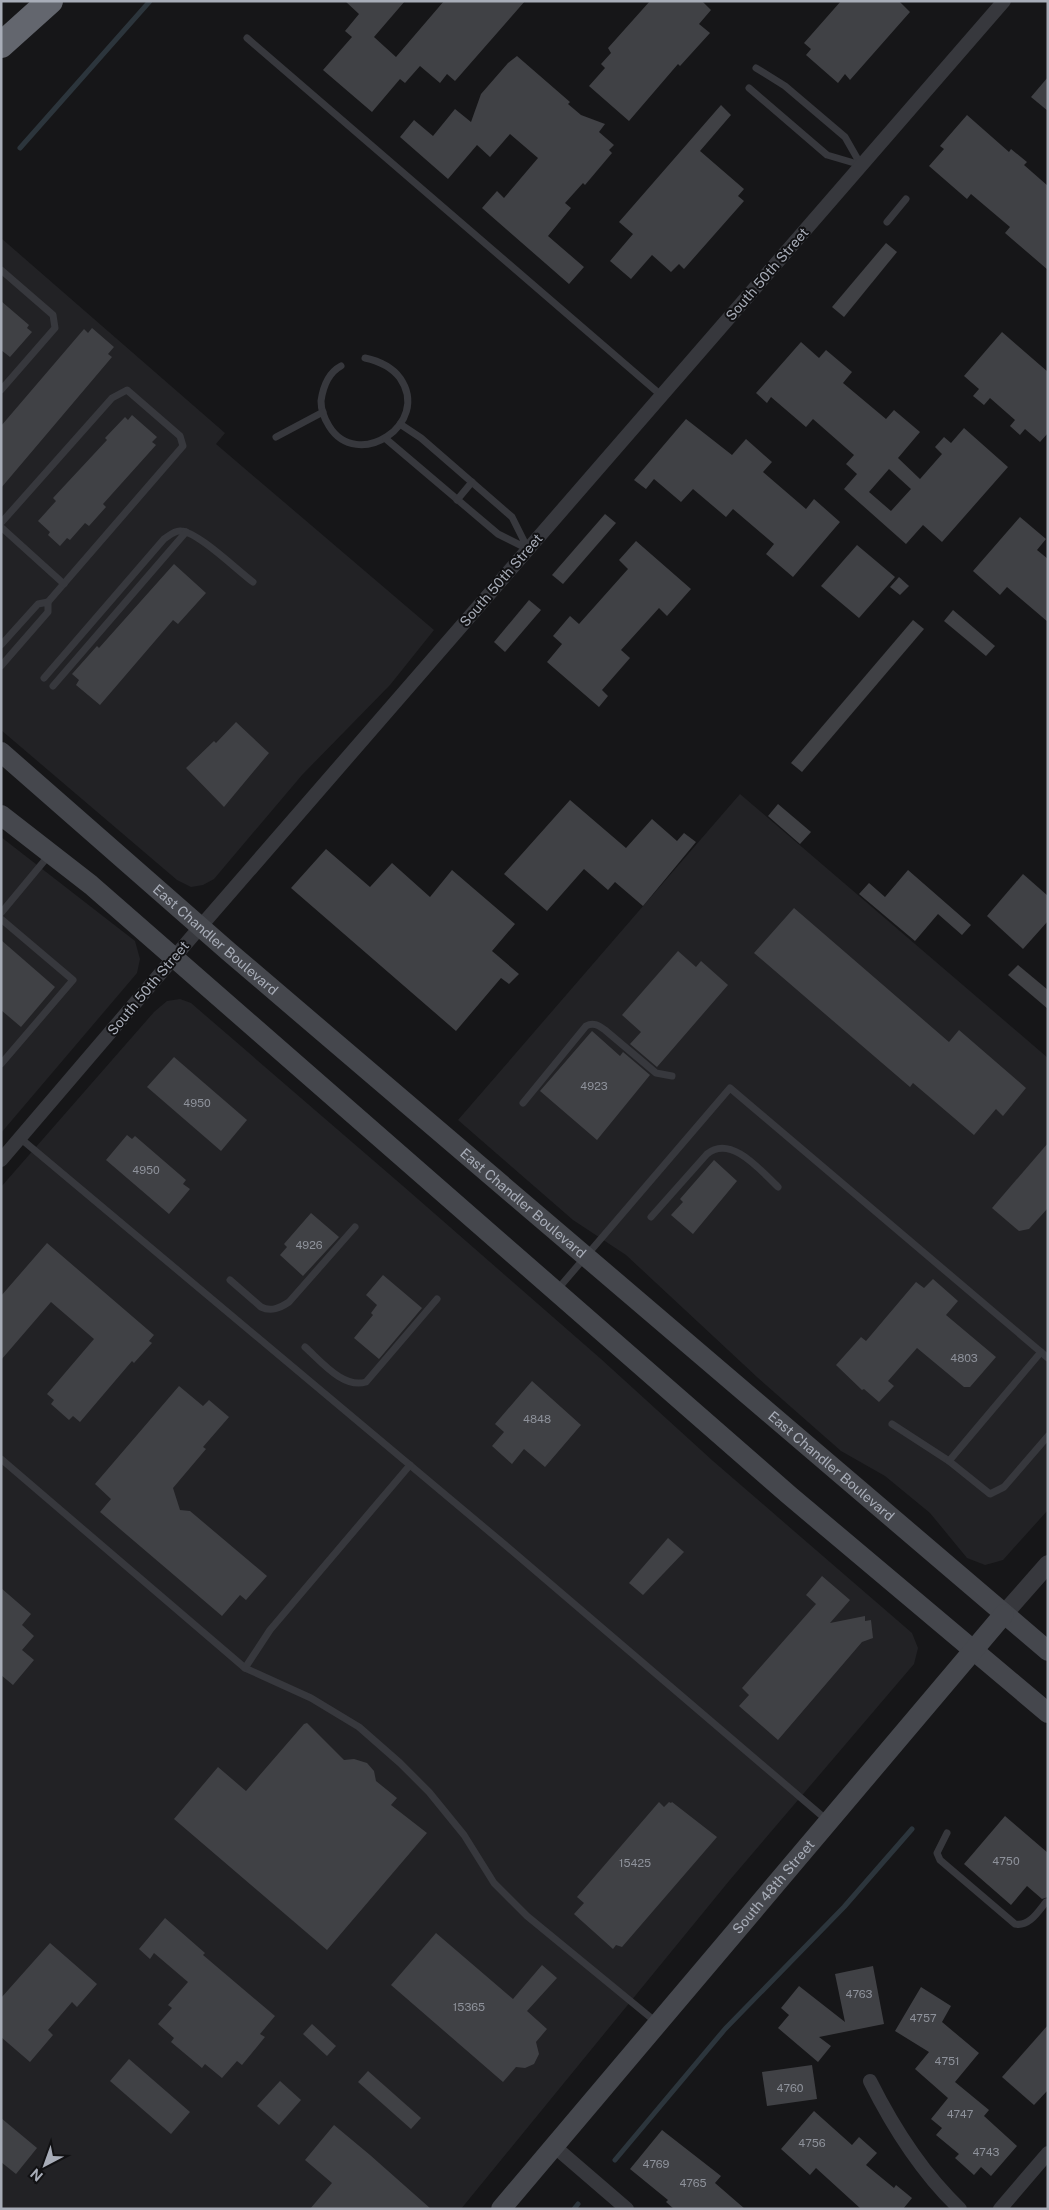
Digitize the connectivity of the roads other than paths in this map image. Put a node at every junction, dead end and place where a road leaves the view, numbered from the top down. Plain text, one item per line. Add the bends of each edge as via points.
1 (50, 1) edge
2 (1004, 1) edge
3 (247, 38) dead end
4 (1, 45) edge
5 (756, 68) dead end
6 (749, 88) dead end
7 (861, 166) junction
8 (906, 199) dead end
9 (887, 222) dead end
10 (1, 270) edge
11 (365, 358) dead end
12 (341, 366) dead end
13 (1, 390) edge
14 (662, 396) junction
15 (323, 412) junction
16 (400, 424) junction
17 (276, 437) dead end
18 (386, 439) junction
19 (472, 482) junction
20 (457, 500) junction
21 (1, 523) edge
22 (1, 527) edge
23 (186, 532) junction
24 (528, 549) junction
25 (253, 582) dead end
26 (64, 584) junction
27 (48, 602) junction
28 (11, 635) junction
29 (20, 644) junction
30 (1, 645) edge
31 (1, 666) edge
32 (44, 678) dead end
33 (53, 686) dead end
34 (1, 752) edge
35 (1, 815) edge
36 (51, 854) junction
37 (1, 913) edge
38 (1, 919) edge
39 (201, 926) junction
40 (174, 958) junction
41 (1, 1064) edge
42 (672, 1076) dead end
43 (523, 1103) dead end
44 (20, 1138) junction
45 (1, 1160) edge
46 (778, 1187) dead end
47 (651, 1218) dead end
48 (355, 1226) dead end
49 (586, 1257) junction
50 (230, 1280) dead end
51 (555, 1292) junction
52 (437, 1300) dead end
53 (305, 1347) dead end
54 (1041, 1352) junction
55 (1048, 1358) edge
56 (892, 1424) dead end
57 (1048, 1436) edge
58 (1, 1459) edge
59 (949, 1461) junction
60 (410, 1465) junction
61 (1048, 1564) edge
62 (1004, 1614) junction
63 (1048, 1651) edge
64 (974, 1652) junction
65 (245, 1668) junction
66 (1048, 1714) edge
67 (829, 1822) junction
68 (947, 1834) dead end
69 (1046, 1902) dead end
70 (658, 2024) junction
71 (870, 2081) dead end
72 (554, 2147) junction
73 (1048, 2153) edge
74 (501, 2209) edge
75 (628, 2209) edge
76 (960, 2209) edge
77 (1000, 2209) edge

1 - 4 highway
2 - 7 street, South 50th Street
3 - 14 lane
5 - 7 lane via 785,86 845,137
6 - 7 lane via 827,155
7 - 14 street, South 50th Street
8 - 9 lane
10 - 13 lane via 53,315 55,328
11 - 16 lane via 391,368 401,379 407,406
12 - 15 lane via 328,377 322,390
14 - 24 street, South 50th Street
15 - 17 lane
15 - 18 lane via 332,430 343,439 356,444
16 - 18 lane
16 - 19 lane
18 - 20 lane
19 - 20 lane
19 - 24 lane via 512,517
20 - 24 lane via 498,534
21 - 26 lane via 112,398 127,390 180,436 183,446
22 - 26 lane
23 - 25 lane via 195,535
23 - 32 lane via 173,532 164,539
23 - 33 lane
24 - 39 street, South 50th Street
26 - 27 lane
27 - 28 lane via 38,604
27 - 29 lane via 48,612
28 - 29 lane
28 - 30 lane
29 - 31 lane
34 - 39 main road, East Chandler Boulevard
35 - 36 main road
36 - 37 lane
36 - 40 main road
38 - 41 lane via 73,980
39 - 40 street, South 50th Street
39 - 49 main road, East Chandler Boulevard
40 - 44 street, South 50th Street
40 - 51 main road
42 - 43 lane via 656,1072 605,1030 590,1024
44 - 45 street, South 50th Street
44 - 60 lane
46 - 47 lane via 742,1155 722,1148 707,1154
48 - 50 lane via 281,1308 266,1310
49 - 51 lane
49 - 54 lane via 730,1088
49 - 62 main road, East Chandler Boulevard
51 - 64 main road
52 - 53 lane via 366,1382 356,1385 345,1381
54 - 55 lane
54 - 59 lane
56 - 59 lane
57 - 59 lane via 1004,1486 990,1494
58 - 65 lane
60 - 65 lane via 270,1630
60 - 67 lane
61 - 62 street, South 48th Street
62 - 63 main road, East Chandler Boulevard
62 - 64 main road, South 48th Street
64 - 66 main road
64 - 67 main road, South 48th Street
65 - 70 lane via 312,1698 359,1728 400,1763 429,1792 501,1889 527,1916
67 - 70 main road, South 48th Street
68 - 69 lane via 937,1853 940,1860 1015,1924 1029,1922
70 - 72 main road, South 48th Street
71 - 76 street via 894,2126 940,2190
72 - 74 main road, South 48th Street
72 - 75 street
73 - 77 street

